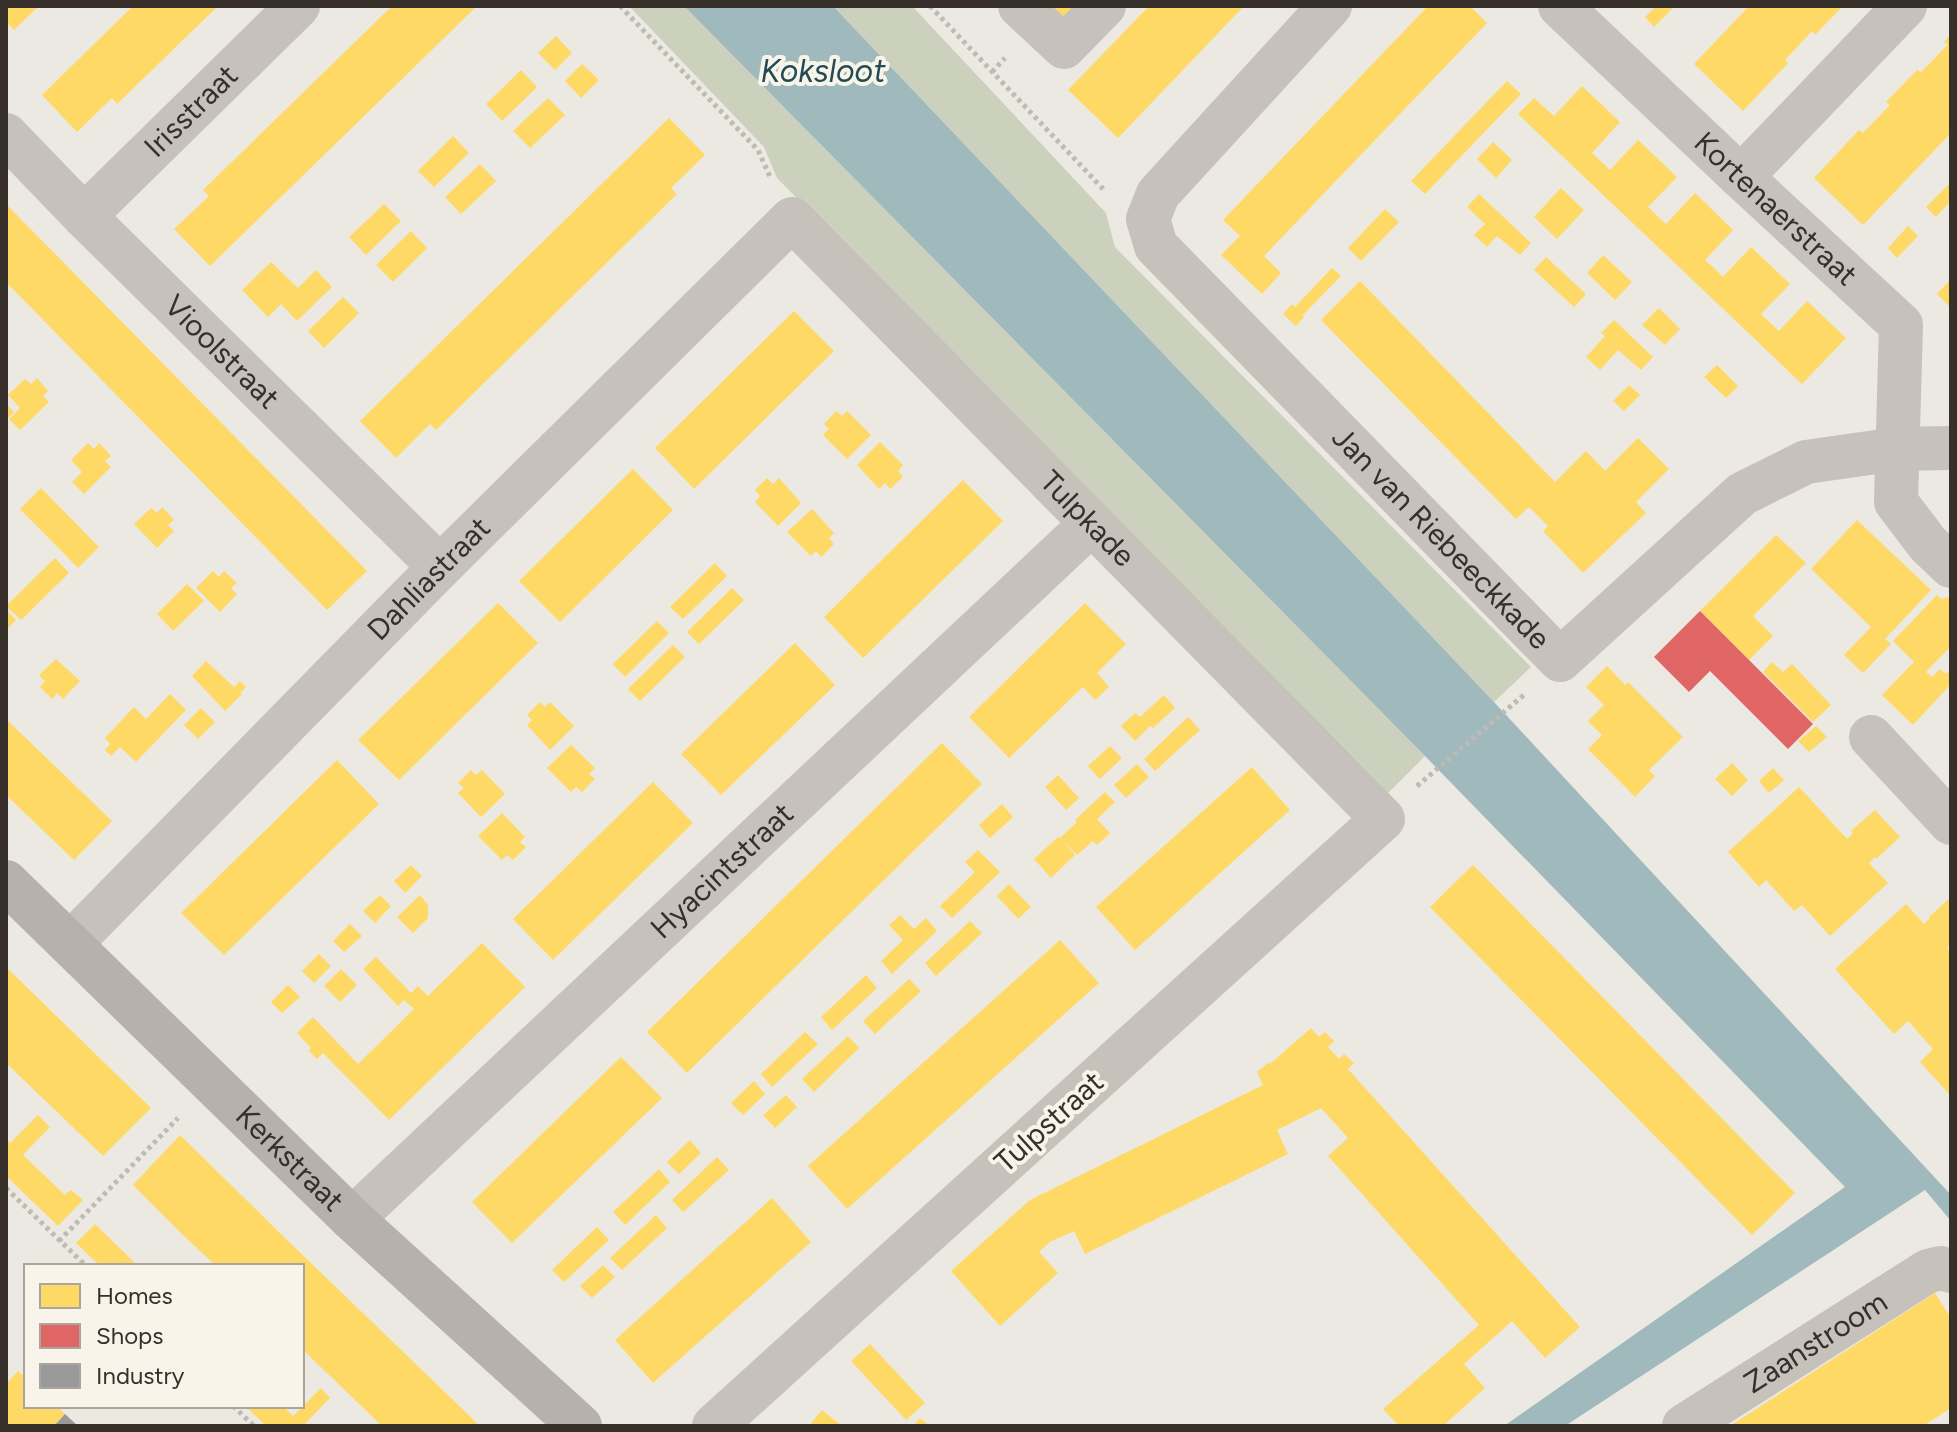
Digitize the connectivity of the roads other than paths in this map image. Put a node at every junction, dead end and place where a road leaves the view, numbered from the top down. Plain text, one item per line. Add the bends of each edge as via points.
1 (298, 6) edge
2 (1020, 6) edge
3 (1104, 6) edge
4 (1330, 6) edge
5 (1560, 6) edge
6 (1905, 6) edge
7 (6, 135) edge
8 (1741, 177) junction
9 (84, 216) junction
10 (792, 219) joint
11 (1951, 448) edge
12 (1897, 449) junction
13 (1091, 524) junction
14 (1951, 566) edge
15 (440, 567) junction
16 (1871, 737) dead end
17 (1383, 819) joint
18 (1951, 823) edge
19 (6, 882) edge
20 (70, 944) junction
21 (352, 1219) junction
22 (1951, 1271) edge
23 (580, 1426) edge
24 (714, 1426) edge
25 (1684, 1426) edge

1 - 9 street, Irisstraat
2 - 3 street via 1064,47
4 - 12 street, Jan van Riebeeckkade via 1158,194 1148,219 1156,246 1560,660 1742,494 1806,462
5 - 8 street, Kortenaerstraat
6 - 8 street
7 - 9 street, Vioolstraat
8 - 12 street, Kortenaerstraat via 1901,325
9 - 15 street, Vioolstraat
10 - 13 street, Tulpkade
10 - 15 street, Dahliastraat
11 - 12 street
12 - 14 street, Kortenaerstraat via 1896,502
13 - 17 street, Tulpkade
13 - 21 street, Hyacintstraat
15 - 20 street, Dahliastraat
16 - 18 street
17 - 24 street, Tulpstraat
19 - 20 street, Kerkstraat
20 - 21 street, Kerkstraat
21 - 23 street, Kerkstraat
22 - 25 street, Zaanstroom via 1928,1271

